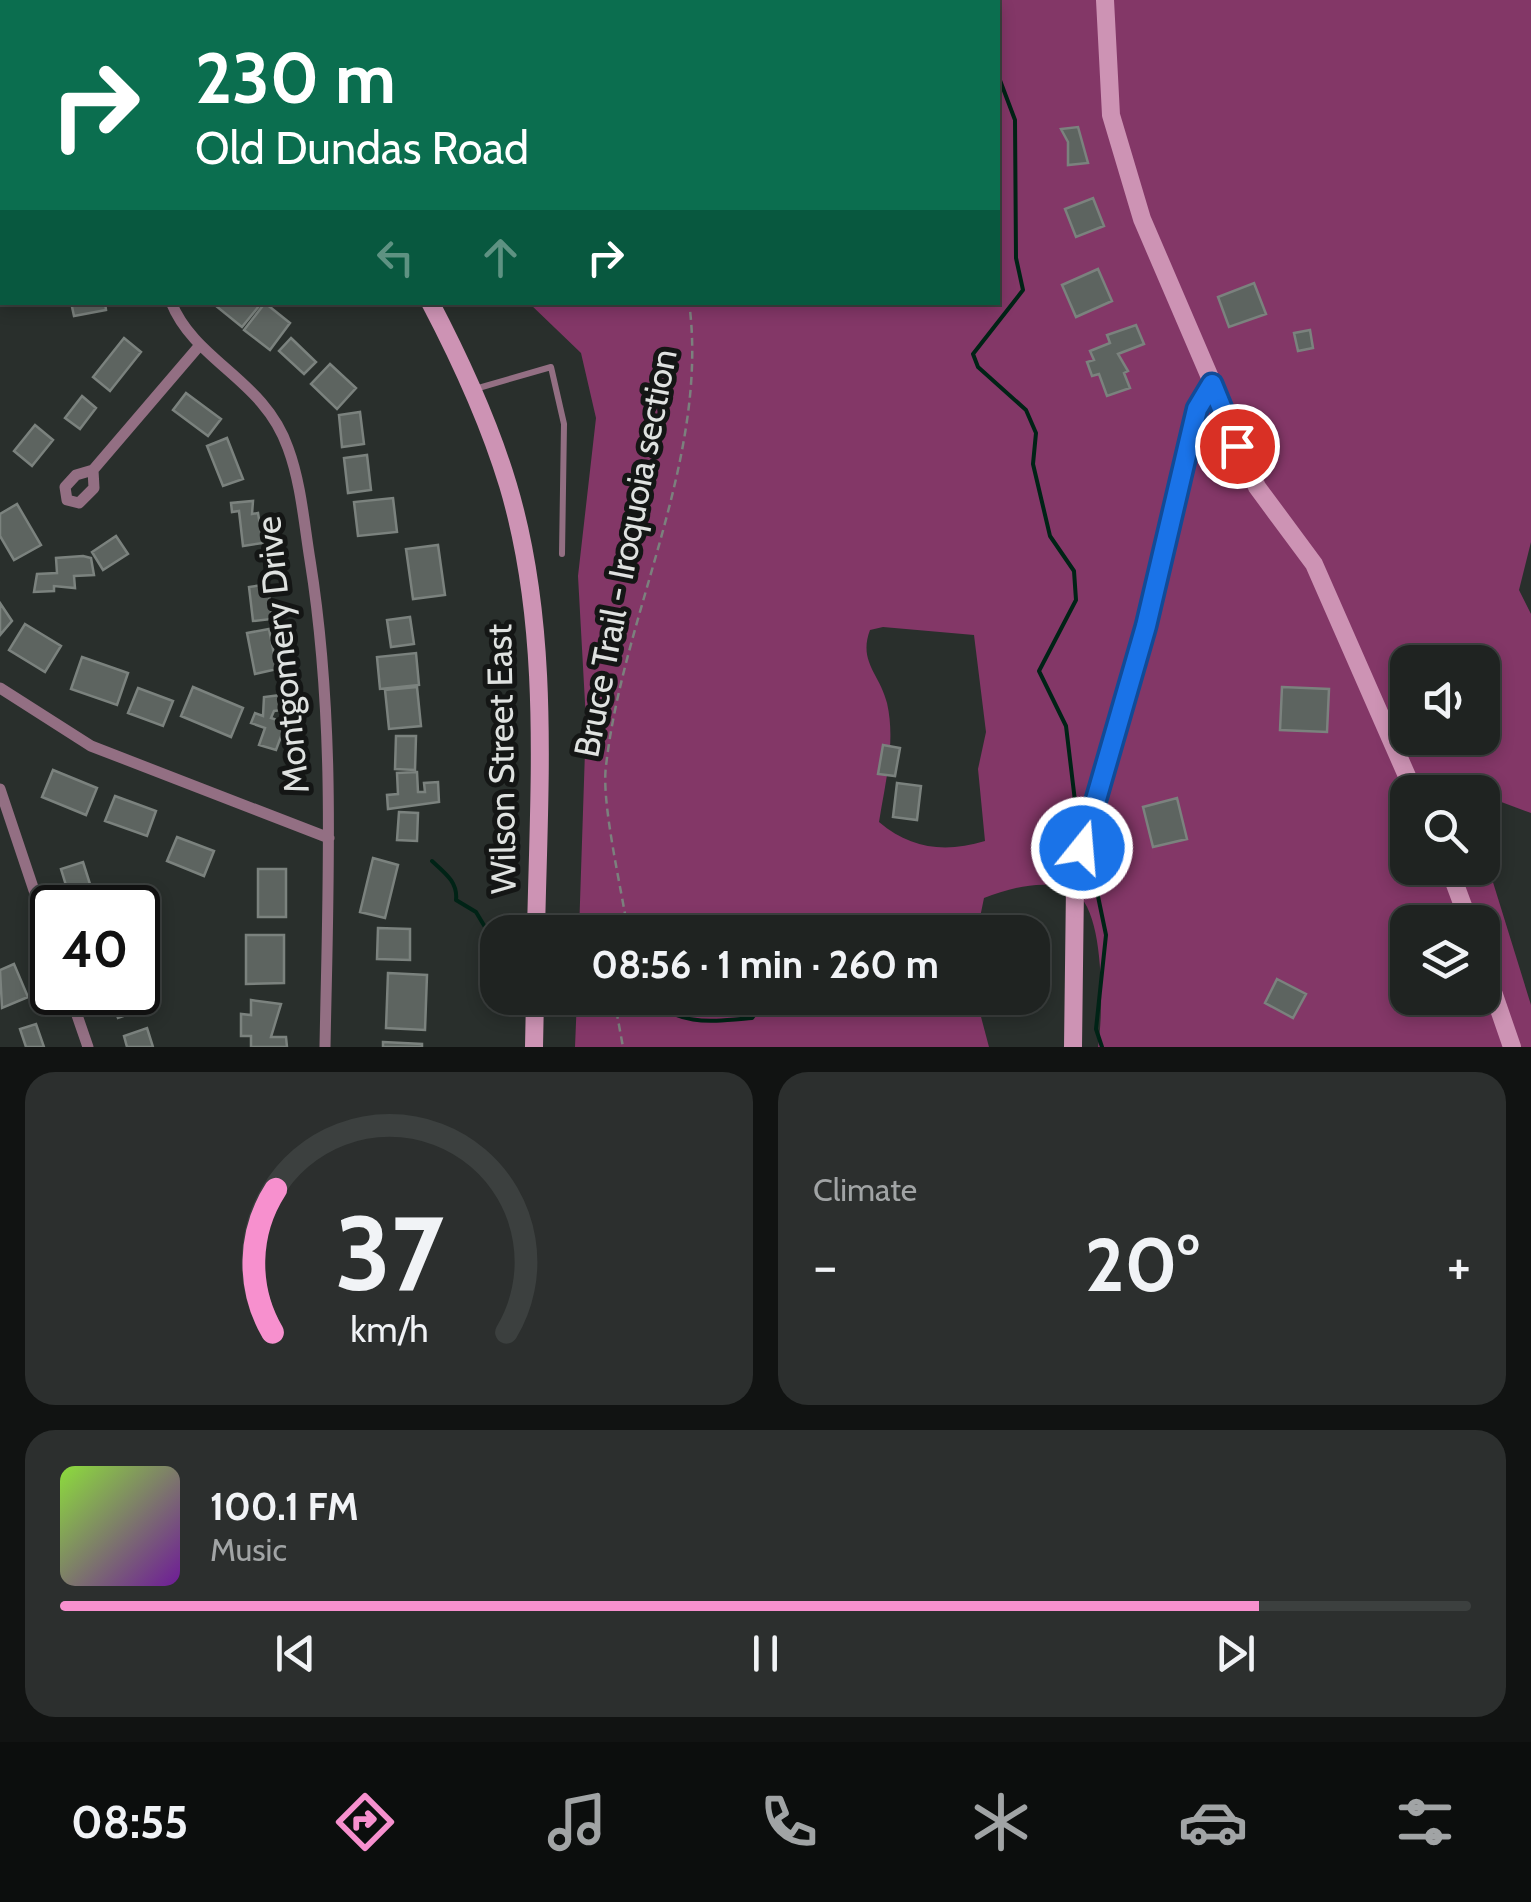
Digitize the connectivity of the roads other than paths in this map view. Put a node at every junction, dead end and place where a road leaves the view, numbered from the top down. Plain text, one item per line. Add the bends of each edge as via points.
1 (1105, 0) edge
2 (172, 305) edge
3 (432, 305) edge
4 (200, 345) junction
5 (1212, 384) junction
6 (474, 390) junction
7 (92, 470) dead end
8 (562, 554) dead end
9 (0, 688) edge
10 (1407, 775) edge
11 (0, 789) edge
12 (330, 838) junction
13 (32, 885) edge
14 (536, 915) edge
15 (1500, 1012) edge
16 (77, 1015) edge
17 (535, 1015) edge
18 (88, 1047) edge
19 (325, 1047) edge
20 (534, 1047) edge
21 (1073, 1047) edge
22 (1512, 1047) edge

1 - 5 street via 1116,143
2 - 4 street, Montgomery Drive
3 - 6 street, Wilson Street East
4 - 7 street
4 - 12 street, Montgomery Drive via 251,389 275,417 289,448 317,609
5 - 10 street via 1257,487 1314,564
5 - 21 street via 1197,409 1146,626 1082,848
6 - 8 lane via 552,367 564,424
6 - 14 street, Wilson Street East via 509,487 537,647
9 - 12 street via 91,746
11 - 13 street
12 - 19 street, Montgomery Drive
15 - 22 street
16 - 18 street
17 - 20 street

